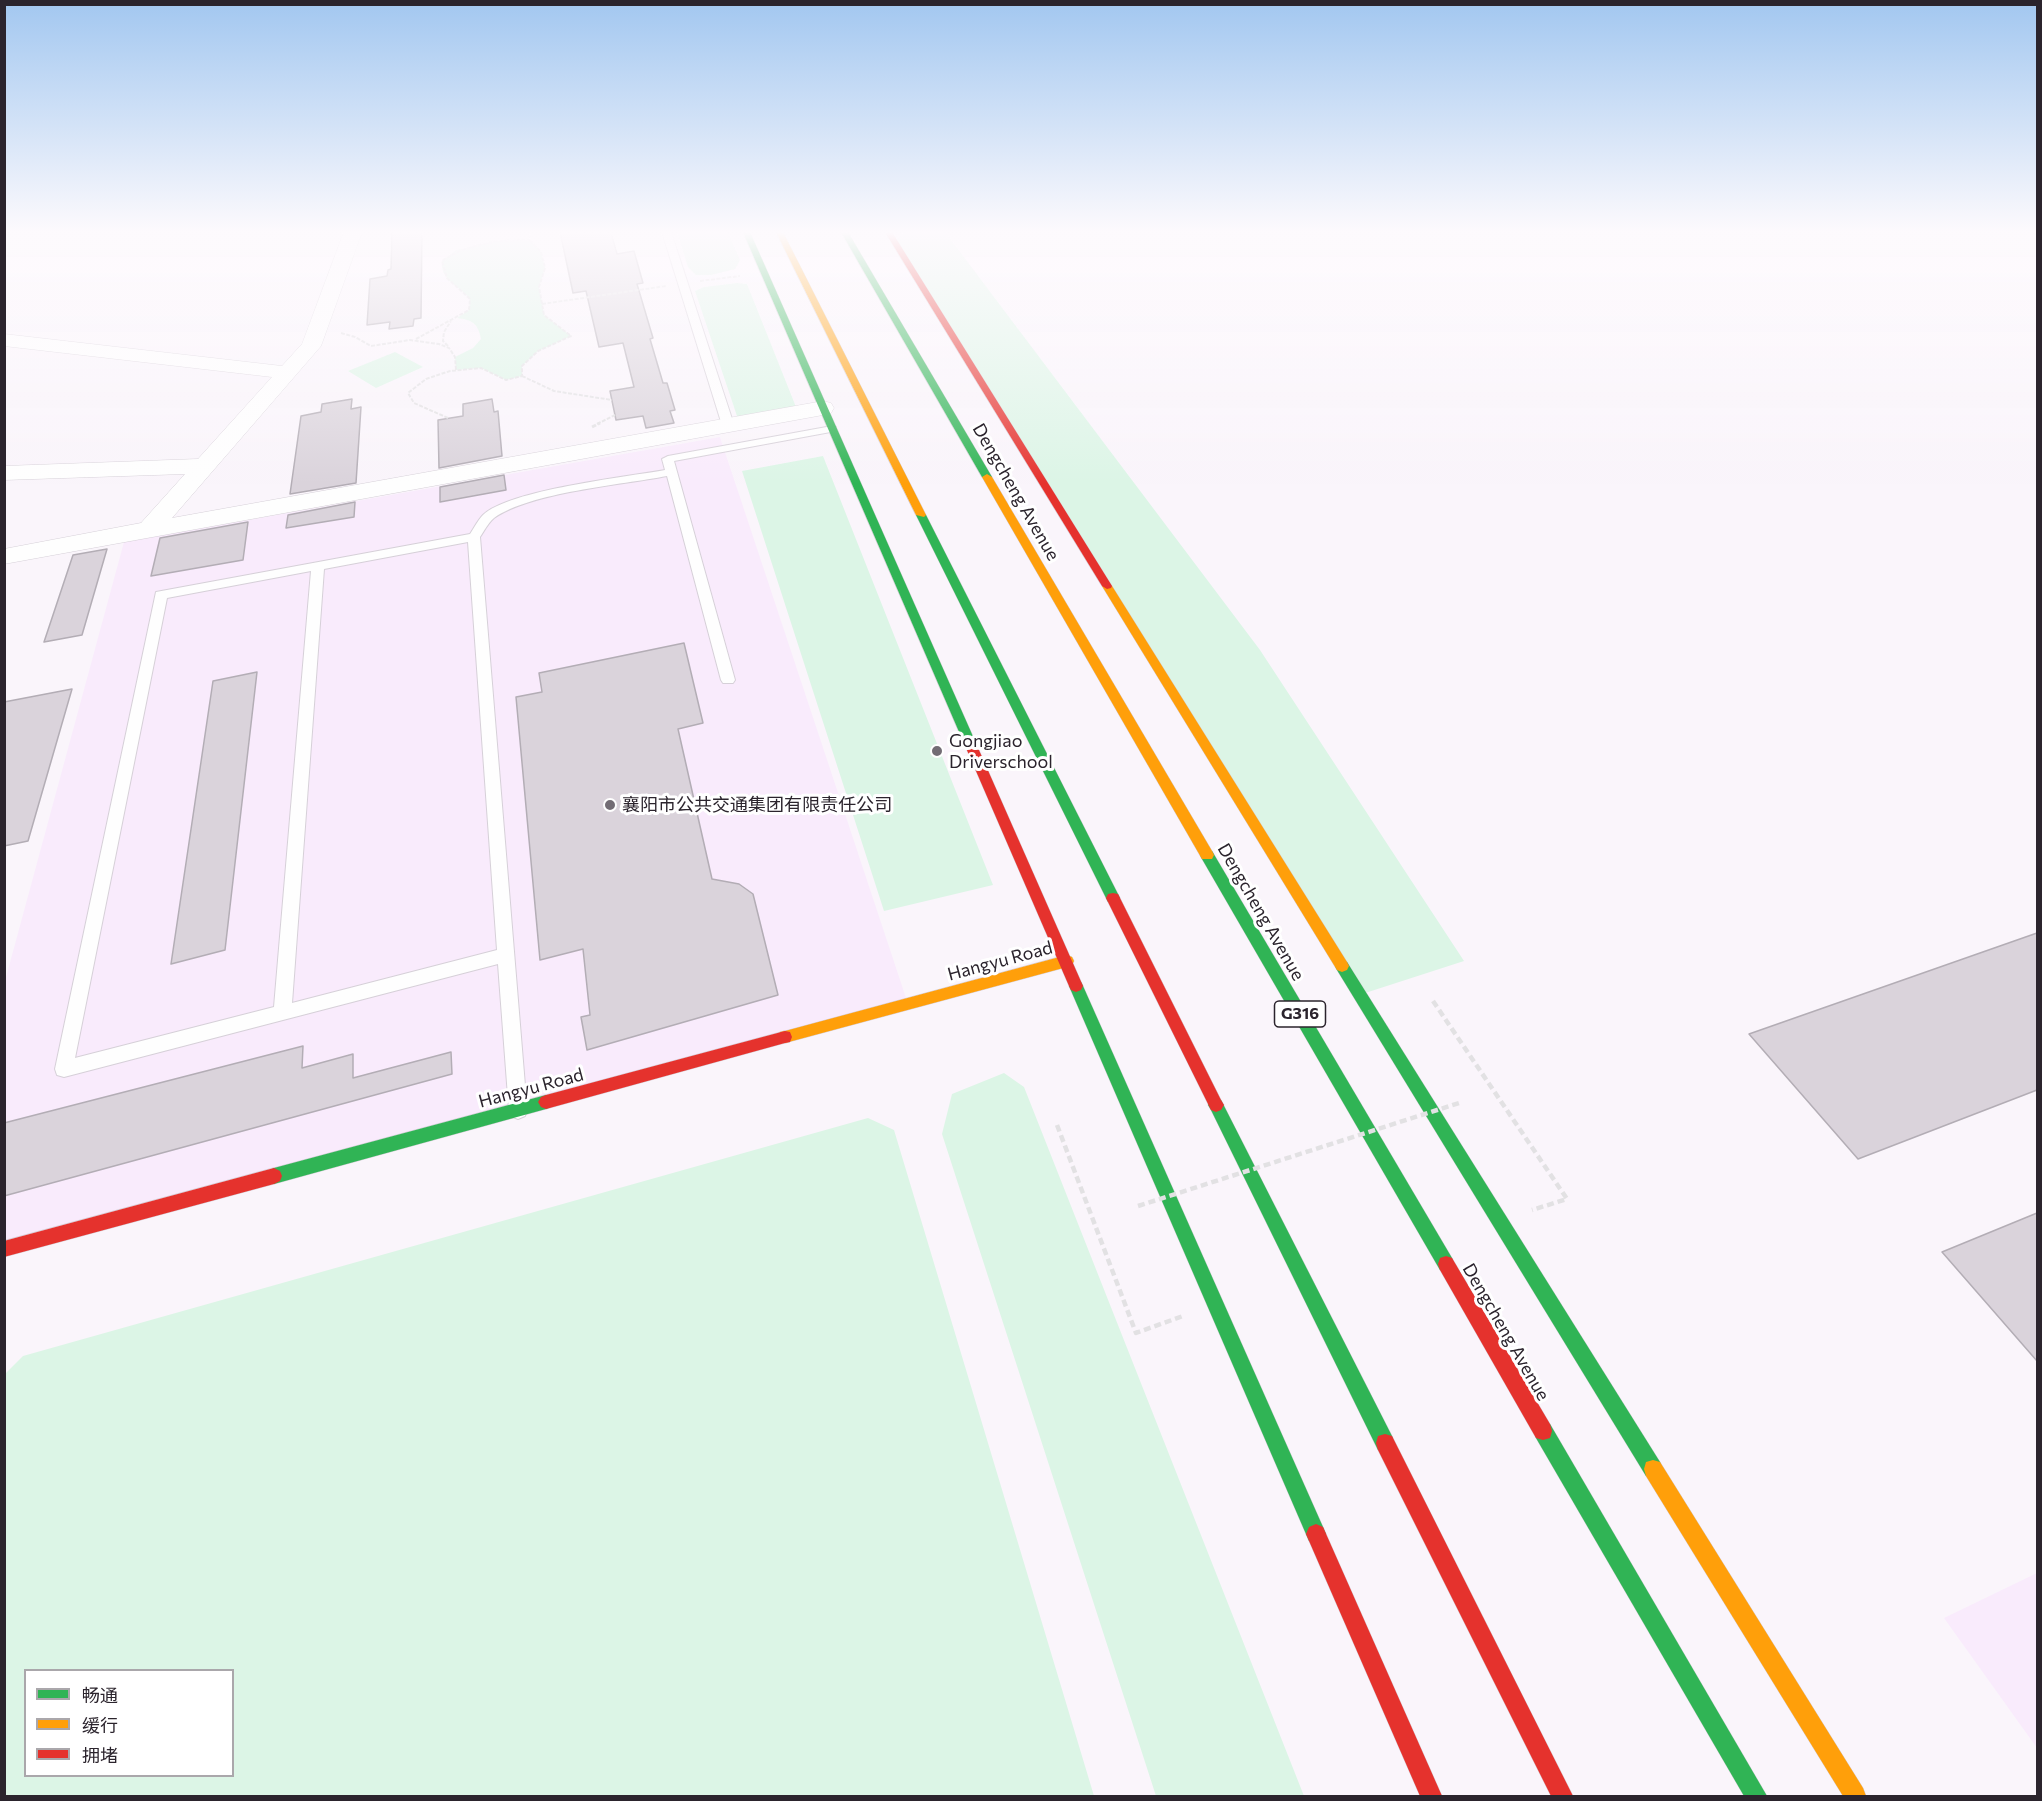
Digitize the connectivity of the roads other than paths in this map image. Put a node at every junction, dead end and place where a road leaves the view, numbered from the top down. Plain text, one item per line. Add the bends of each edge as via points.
1 (322, 316) edge
2 (693, 316) edge
3 (783, 316) edge
4 (818, 316) edge
5 (893, 316) edge
6 (940, 316) edge
7 (4, 340) edge
8 (287, 373) junction
9 (823, 408) junction
10 (728, 425) junction
11 (838, 428) junction
12 (206, 466) junction
13 (672, 472) junction
14 (4, 473) edge
15 (149, 530) junction
16 (474, 537) junction
17 (4, 557) edge
18 (318, 566) junction
19 (728, 680) dead end
20 (506, 955) junction
21 (1067, 961) junction
22 (282, 1013) junction
23 (518, 1110) junction
24 (4, 1249) edge
25 (1431, 1797) edge
26 (1562, 1797) edge
27 (1756, 1797) edge
28 (1855, 1797) edge

1 - 8 street via 311,346
2 - 10 lane
3 - 9 main road
4 - 26 main road via 868,423
5 - 27 main road, Dengcheng Avenue / G316
6 - 28 main road
7 - 8 street
8 - 12 street
9 - 10 street
9 - 11 main road
10 - 15 street
11 - 13 lane via 668,459
11 - 21 main road
12 - 14 street
12 - 15 street
13 - 16 lane via 537,496 488,516
13 - 19 lane
15 - 17 street
16 - 18 lane
16 - 20 lane
18 - 22 lane
18 - 22 lane via 161,595 64,1069
20 - 22 lane
20 - 23 lane
21 - 23 main road, Hangyu Road
21 - 25 main road
23 - 24 main road, Hangyu Road

